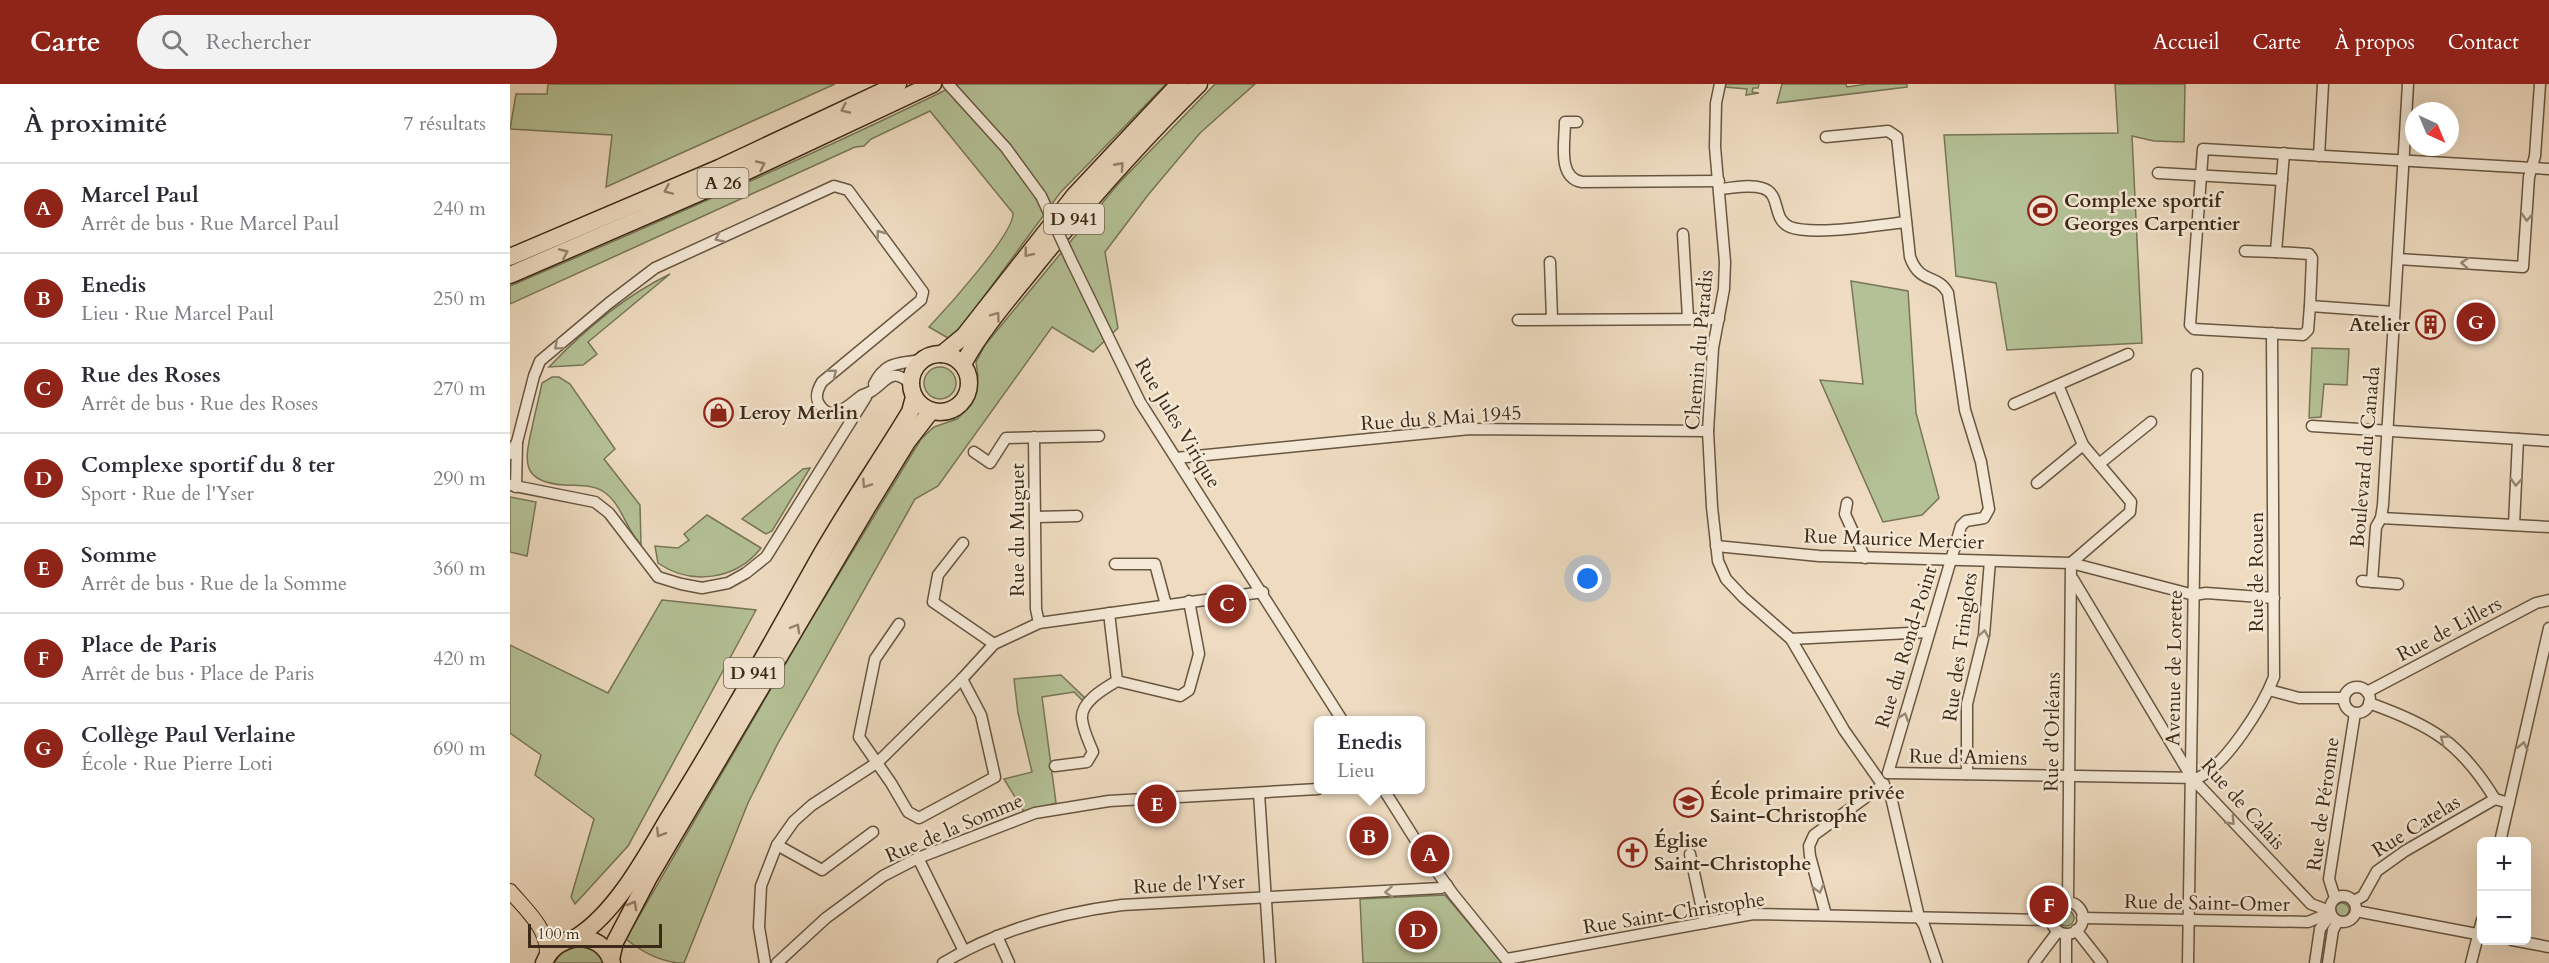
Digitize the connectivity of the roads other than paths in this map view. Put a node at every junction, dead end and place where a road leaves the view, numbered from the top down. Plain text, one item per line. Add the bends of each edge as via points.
1 (898, 84) edge
2 (933, 84) edge
3 (948, 84) edge
4 (1179, 84) edge
5 (1199, 84) edge
6 (1720, 84) edge
7 (2323, 84) edge
8 (2408, 84) edge
9 (2540, 84) edge
10 (1577, 122) dead end
11 (1826, 138) dead end
12 (2284, 153) junction
13 (2319, 156) junction
14 (2405, 161) junction
15 (2533, 168) junction
16 (2549, 169) edge
17 (2158, 173) dead end
18 (2200, 175) junction
19 (2282, 180) junction
20 (1719, 185) junction
21 (1906, 222) junction
22 (1683, 234) dead end
23 (2245, 251) dead end
24 (2276, 252) junction
25 (510, 257) edge
26 (2398, 259) junction
27 (1550, 262) dead end
28 (510, 275) edge
29 (2310, 306) junction
30 (2394, 312) junction
31 (1688, 318) junction
32 (1552, 319) junction
33 (1719, 319) junction
34 (1518, 320) dead end
35 (2272, 333) junction
36 (942, 354) junction
37 (2128, 354) dead end
38 (923, 359) junction
39 (963, 364) junction
40 (2197, 374) dead end
41 (2058, 385) junction
42 (912, 390) junction
43 (870, 393) junction
44 (2014, 404) dead end
45 (932, 411) junction
46 (2151, 422) dead end
47 (2312, 426) dead end
48 (2386, 430) junction
49 (1708, 431) junction
50 (1099, 436) dead end
51 (1034, 437) junction
52 (2518, 439) junction
53 (2549, 441) edge
54 (517, 442) junction
55 (2084, 445) junction
56 (974, 452) dead end
57 (510, 454) edge
58 (1176, 458) junction
59 (2099, 464) junction
60 (2037, 483) dead end
61 (513, 486) edge
62 (1847, 503) dead end
63 (1077, 516) dead end
64 (1036, 517) junction
65 (2381, 518) junction
66 (2514, 525) junction
67 (2549, 527) edge
68 (963, 543) dead end
69 (1716, 546) junction
70 (1865, 558) junction
71 (1951, 560) junction
72 (1990, 561) junction
73 (2071, 563) junction
74 (1115, 564) dead end
75 (2073, 579) junction
76 (2398, 584) dead end
77 (1263, 592) junction
78 (2194, 595) junction
79 (2274, 598) junction
80 (2549, 600) edge
81 (1189, 601) junction
82 (1166, 605) junction
83 (1109, 613) junction
84 (1039, 623) junction
85 (898, 624) dead end
86 (2549, 628) edge
87 (1929, 632) junction
88 (1791, 639) junction
89 (994, 644) junction
90 (962, 679) junction
91 (1117, 681) junction
92 (2269, 690) junction
93 (2368, 697) junction
94 (2344, 698) junction
95 (2355, 713) junction
96 (1340, 716) edge
97 (878, 762) junction
98 (1055, 766) dead end
99 (1967, 774) junction
100 (2069, 777) junction
101 (2192, 778) junction
102 (1884, 779) junction
103 (1314, 789) edge
104 (1259, 793) junction
105 (1387, 794) edge
106 (2494, 799) junction
107 (2509, 802) junction
108 (873, 832) dead end
109 (2501, 837) edge
110 (777, 845) junction
111 (1690, 854) dead end
112 (918, 858) junction
113 (1446, 885) junction
114 (510, 891) edge
115 (1266, 898) junction
116 (2335, 898) junction
117 (2068, 902) junction
118 (2355, 906) junction
119 (1826, 915) junction
120 (2332, 915) junction
121 (1919, 917) junction
122 (2082, 918) junction
123 (2051, 920) junction
124 (2188, 920) junction
125 (1705, 923) junction
126 (542, 929) junction
127 (2067, 932) junction
128 (2477, 933) edge
129 (998, 936) junction
130 (571, 939) junction
131 (2477, 944) edge
132 (2531, 944) edge
133 (2549, 947) edge
134 (964, 951) junction
135 (546, 959) edge
136 (612, 961) edge
137 (1508, 961) edge
138 (765, 963) edge
139 (777, 963) edge
140 (943, 963) edge
141 (1009, 963) edge
142 (1270, 963) edge
143 (1937, 963) edge
144 (2034, 963) edge
145 (2066, 963) edge
146 (2102, 963) edge
147 (2188, 963) edge
148 (2315, 963) edge
149 (2328, 963) edge
150 (2471, 963) edge

1 -> 25 highway, A 26 via 718,168
28 -> 2 highway, A 26 via 724,182
3 - 58 street, Rue Jules Virique, bridge via 1006,148 1041,195 1140,402
4 -> 36 highway, D 941 via 1074,196 964,336
39 -> 5 highway, D 941 via 1013,293 1083,207
6 - 20 street, Chemin du Paradis via 1715,147
7 - 13 street
8 - 14 street, Boulevard du Canada
9 - 15 street
10 - 20 street via 1565,122 1566,170 1572,180
11 - 21 street via 1888,131 1897,137
12 - 13 street
12 - 18 street via 2203,149
12 - 19 street
13 - 14 street
14 - 15 street
14 - 26 street, Boulevard du Canada
15 - 16 street
15 -> 26 street via 2529,177 2523,267
17 - 18 street
18 - 19 street
18 - 35 street via 2190,325 2194,329
19 - 24 street
20 - 21 street via 1769,191 1780,219 1796,228 1844,229
20 - 33 street, Chemin du Paradis via 1725,262
21 - 71 street, Rue du Rond-Point via 1914,268 1921,276 1940,282 1948,293 1965,410 1981,462 1989,509 1984,518 1963,523
22 - 31 street
23 - 24 street
24 - 29 street via 2309,254 2312,258
26 - 30 street, Boulevard du Canada
27 - 32 street
29 - 30 street
29 - 35 street via 2308,330 2303,335
30 - 48 street, Boulevard du Canada
31 - 32 street
31 - 33 street
32 - 34 street
33 - 49 street, Chemin du Paradis via 1713,348
35 - 79 street, Rue de Rouen
36 - 38 highway
36 - 39 highway
37 - 41 street
38 - 42 highway via 912,374
38 - 43 street via 885,368
39 - 45 highway via 969,382 964,399 950,410
40 - 78 street, Avenue de Lorette
41 - 44 street
41 - 55 street
42 - 43 street via 897,376 889,377
42 - 45 highway via 918,403
42 -> 130 highway, D 941 via 910,412 836,529 690,784 612,904
43 -> 54 street via 836,413 822,409 815,395 822,382 921,300 923,292 848,190 834,186 655,268 609,303 540,361
43 - 61 street via 766,556 728,583 702,588 658,578 609,513 595,502
136 -> 45 highway, D 941 via 615,942 648,879 868,506 907,442
46 - 59 street
47 - 48 street
48 - 52 street
48 - 65 street, Boulevard du Canada
49 - 58 street, Rue du 8 Mai 1945 via 1470,429
49 - 69 street, Chemin du Paradis
50 - 51 street
51 - 56 street via 1006,438 990,463
51 - 64 street, Rue du Muguet
52 - 53 street
52 -> 66 street
54 - 57 street
54 - 61 street
55 - 59 street
55 - 60 street
58 - 77 street, Rue Jules Virique
59 - 73 street via 2131,502 2130,512
62 - 70 street via 1845,514
63 - 64 street
64 - 84 street, Rue du Muguet
65 - 66 street
65 - 76 street, Boulevard du Canada via 2367,581
66 - 67 street
68 - 89 street via 938,575 933,602
69 - 70 street, Rue Maurice Mercier
69 - 88 street, Chemin du Paradis via 1726,579
70 - 71 street, Rue Maurice Mercier
71 - 72 street, Rue Maurice Mercier
71 - 87 street, Rue du Rond-Point
72 - 73 street, Rue Maurice Mercier
99 -> 72 street, Rue des Tringlots via 1967,704 1984,635
73 - 75 street, Rue d'Orléans
73 - 78 street, Rue Maurice Mercier
74 - 82 street via 1155,564
75 - 100 street, Rue d'Orléans
75 - 101 street, Rue de Calais
77 - 81 street
77 - 96 street, Rue Jules Virique
78 - 79 street, Rue Maurice Mercier
78 - 101 street, Avenue de Lorette
79 - 92 street, Rue de Rouen via 2274,677
80 - 93 street, Rue de Lillers via 2536,603
81 - 82 street
81 - 91 street via 1199,654 1189,690 1180,696
82 - 83 street
83 - 84 street
83 - 91 street
84 - 89 street
85 - 97 street via 875,659 860,737
107 -> 86 street
87 - 88 street
102 -> 87 street, Rue du Rond-Point
88 - 102 street, Chemin du Paradis via 1844,730
89 - 90 street
90 - 97 street
90 - 97 street via 981,714 995,777 919,818 908,812
91 - 98 street via 1101,690 1081,717 1093,752 1087,762
92 - 94 street via 2300,698
92 - 101 street, Rue de Rouen via 2225,754 2206,774
93 - 94 street via 2363,689 2354,687
93 - 95 street via 2366,710
106 -> 93 street via 2478,771 2440,735
94 - 95 street via 2345,707
95 - 116 street, Rue de Péronne via 2329,879
97 - 110 street via 812,805 794,821
99 - 100 street, Rue d'Amiens
99 - 102 street, Rue d'Amiens
100 - 101 street, Rue d'Amiens
100 - 117 street, Rue d'Orléans
101 -> 120 street, Rue de Calais via 2311,904
101 - 124 street, Avenue de Lorette
102 -> 119 street via 1814,835 1809,846
102 - 121 street, Chemin du Paradis via 1894,804
103 - 104 street, Rue de la Somme
104 - 112 street, Rue de la Somme via 1069,806 1001,824
104 - 115 street
105 - 113 street
106 - 107 street
106 - 118 street, Rue Catelas via 2377,871
107 - 109 street
108 - 110 street via 822,870
110 - 138 street via 761,886 759,927
111 - 125 street
112 - 134 street
112 - 139 street, Rue de la Somme via 853,897
113 -> 115 street, Rue de l'Yser
113 - 137 street
114 - 126 main road
115 - 129 street, Rue de l'Yser via 1093,909
115 - 142 street
116 - 118 street via 2345,896
116 - 120 street
117 - 122 street via 2080,909
117 - 123 street via 2053,909
118 - 120 street, Rue de Saint-Omer via 2352,919
118 - 128 street
119 - 121 street, Rue Saint-Christophe
119 - 125 street, Rue Saint-Christophe via 1753,914
120 - 124 street, Rue de Saint-Omer via 2308,922
120 - 148 street via 2320,929
120 - 149 street
121 - 123 street
121 - 143 street, Chemin du Paradis
122 - 124 street, Rue de Saint-Omer
122 - 127 street
123 - 127 street
124 - 147 street, Avenue de Lorette
125 - 137 street, Rue Saint-Christophe
126 - 130 main road
126 - 135 main road via 548,946
127 - 144 street
127 - 145 street
127 - 146 street
129 - 134 street, Rue de l'Yser
129 - 141 street
130 - 135 highway via 555,946
130 - 136 highway via 598,943
131 - 150 street
132 - 133 street
134 - 140 street, Rue de l'Yser

